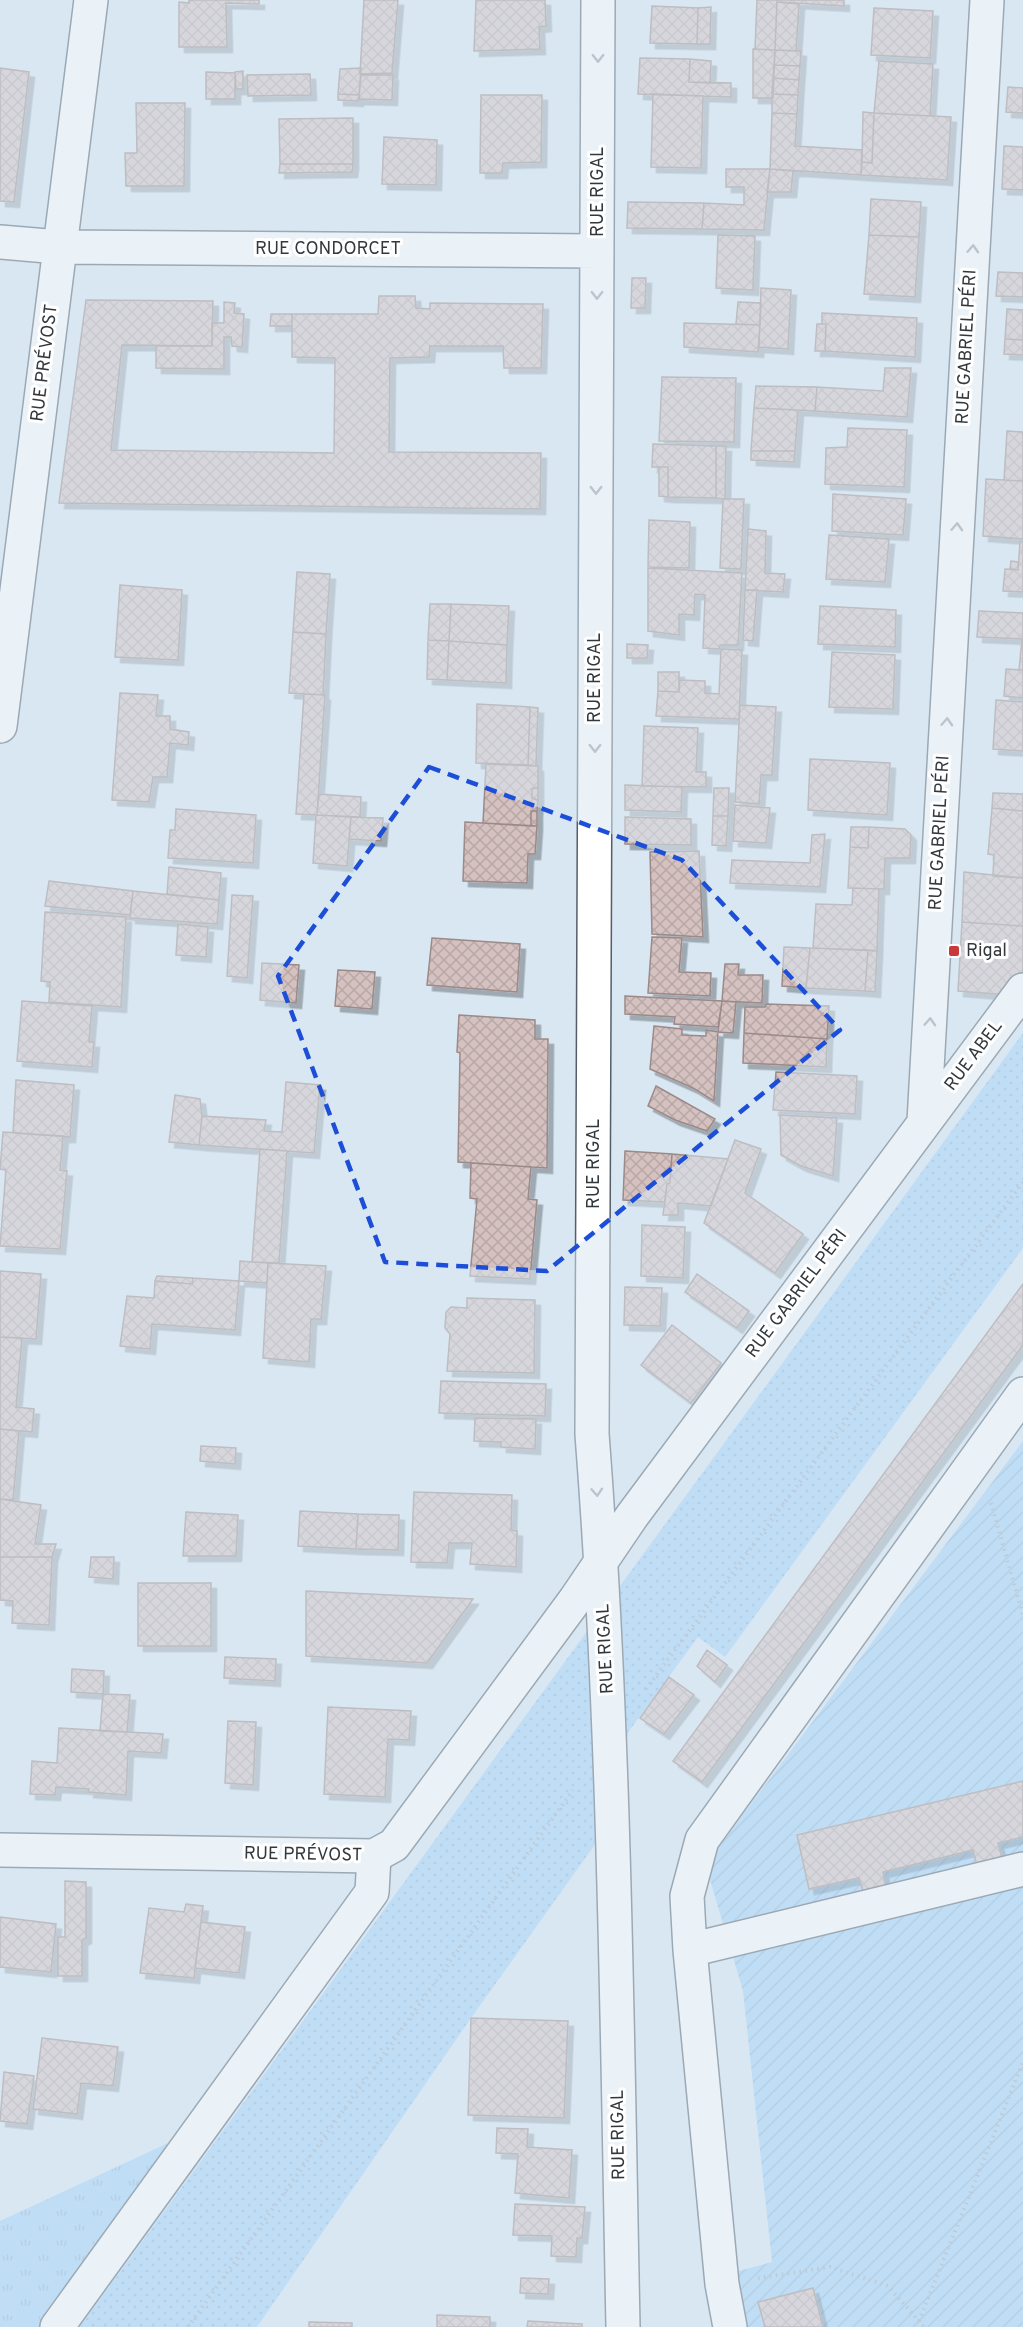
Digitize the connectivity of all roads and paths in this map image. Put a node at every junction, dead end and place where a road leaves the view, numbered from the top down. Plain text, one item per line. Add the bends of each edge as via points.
1 (91, 0) edge
2 (598, 0) edge
3 (987, 0) edge
4 (0, 242) edge
5 (59, 247) junction
6 (597, 251) junction
7 (0, 726) edge
8 (1023, 990) edge
9 (942, 1073) junction
10 (924, 1122) joint
11 (1023, 1182) edge
12 (1023, 1394) edge
13 (978, 1456) junction
14 (607, 1543) junction
15 (590, 1604) junction
16 (1023, 1615) edge
17 (611, 1736) junction
18 (574, 1788) dead end
19 (0, 1850) edge
20 (374, 1856) junction
21 (1023, 1869) edge
22 (690, 1950) junction
23 (1023, 2062) edge
24 (722, 2284) junction
25 (919, 2321) junction
26 (57, 2327) edge
27 (188, 2327) edge
28 (622, 2327) edge
29 (730, 2327) edge
30 (924, 2327) edge

1 - 5 street, RUE PRÉVOST
2 -> 6 street, RUE RIGAL
9 -> 3 street, RUE GABRIEL PÉRI
4 - 5 street, RUE CONDORCET
5 - 6 street, RUE CONDORCET
5 - 7 street, RUE PRÉVOST
6 -> 14 street, RUE RIGAL via 592,1434
8 - 9 street, RUE ABEL
9 - 10 street, RUE ABEL
10 - 14 street, RUE GABRIEL PÉRI
11 - 17 path
12 - 13 street
13 - 16 path
13 - 22 street via 702,1840 687,1896
14 - 15 street, RUE PRÉVOST
15 - 17 street, RUE RIGAL
15 - 20 street, RUE PRÉVOST via 394,1845
17 - 28 street, RUE RIGAL
18 - 27 path
19 - 20 street, RUE PRÉVOST
20 - 26 street via 372,1892
21 - 22 street
22 - 24 street
23 - 25 path
24 - 25 path via 830,2267 888,2286
24 - 29 street
25 - 30 path

